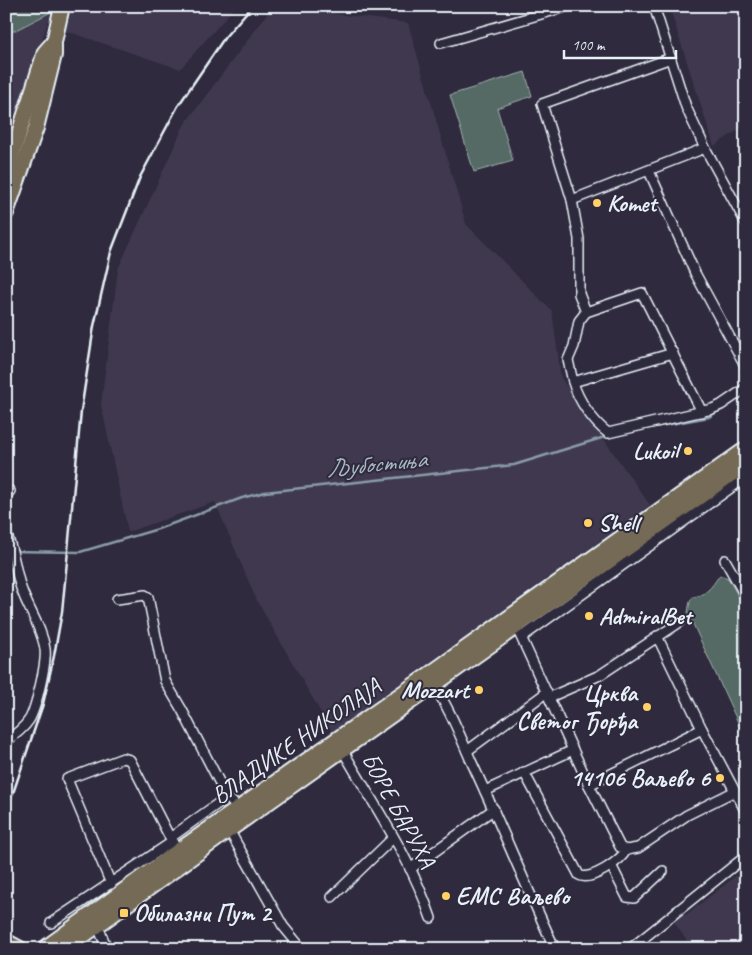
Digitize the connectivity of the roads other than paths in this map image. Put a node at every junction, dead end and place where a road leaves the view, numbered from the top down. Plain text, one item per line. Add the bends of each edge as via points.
1 (62, 6) edge
2 (569, 6) edge
3 (654, 6) edge
4 (54, 42) junction
5 (441, 43) dead end
6 (671, 58) junction
7 (705, 148) junction
8 (649, 171) junction
9 (6, 174) edge
10 (572, 200) junction
11 (6, 213) edge
12 (746, 223) edge
13 (586, 312) junction
14 (673, 354) junction
15 (746, 368) edge
16 (573, 382) junction
17 (746, 388) edge
18 (702, 412) junction
19 (746, 449) edge
20 (746, 464) edge
21 (746, 477) edge
22 (6, 533) edge
23 (725, 560) dead end
24 (746, 597) edge
25 (117, 599) dead end
26 (680, 622) dead end
27 (519, 632) junction
28 (657, 636) junction
29 (430, 681) junction
30 (549, 695) junction
31 (702, 728) junction
32 (6, 741) edge
33 (342, 749) junction
34 (573, 750) junction
35 (467, 751) junction
36 (524, 772) junction
37 (589, 785) junction
38 (485, 791) junction
39 (735, 791) junction
40 (228, 797) junction
41 (239, 809) junction
42 (494, 809) junction
43 (746, 812) edge
44 (229, 830) junction
45 (393, 838) junction
46 (173, 844) junction
47 (626, 850) junction
48 (746, 856) edge
49 (610, 865) junction
50 (410, 869) junction
51 (663, 871) dead end
52 (111, 884) junction
53 (332, 897) dead end
54 (91, 898) junction
55 (97, 916) junction
56 (431, 918) dead end
57 (51, 923) dead end
58 (8, 944) edge
59 (20, 949) edge
60 (44, 949) edge
61 (66, 949) edge
62 (107, 949) edge
63 (302, 949) edge
64 (555, 949) edge
65 (630, 949) edge

1 - 4 main road
2 - 5 street
3 - 6 street
4 - 9 main road via 45,52
4 - 11 main road via 54,55 36,128
6 - 7 street via 686,107
6 - 10 street via 542,104
7 - 8 street
7 - 12 street
8 - 10 street
8 - 15 street via 696,273
10 - 13 street via 579,239 579,294
13 - 14 street via 642,293
13 - 16 street via 579,321 568,360
14 - 16 street
14 - 18 street
16 - 18 street via 597,424 608,433
17 - 18 street via 721,405
19 - 29 main road, ВЛАДИКЕ НИКОЛАЈА
20 - 27 main road, ВЛАДИКЕ НИКОЛАЈА
21 - 27 street
22 - 32 street via 21,589 45,650 43,674 30,718
23 - 24 street
25 - 40 street via 148,597 164,681
26 - 28 street
27 - 29 main road, ВЛАДИКЕ НИКОЛАЈА
27 - 30 street
28 - 30 street via 600,675
28 - 31 street
29 - 33 main road, ВЛАДИКЕ НИКОЛАЈА
29 - 35 street
29 - 41 main road, ВЛАДИКЕ НИКОЛАЈА
30 - 34 street
30 - 35 street
31 - 37 street
31 - 39 street
33 - 44 main road, ВЛАДИКЕ НИКОЛАЈА
33 - 45 street, БОРЕ БАРУХА
34 - 36 street
34 - 37 street
35 - 38 street
36 - 38 street
36 - 49 street via 579,874 582,877 593,876
37 - 47 street via 617,842
38 - 42 street
39 - 43 street
39 - 47 street via 687,816 638,848
40 - 41 street
40 - 46 street
41 - 46 main road, ВЛАДИКЕ НИКОЛАЈА
42 - 50 street
42 - 64 street
44 - 55 main road, ВЛАДИКЕ НИКОЛАЈА
44 - 63 street via 283,926
45 - 50 street, БОРЕ БАРУХА
45 - 53 street
46 - 52 street
46 - 52 street via 130,760 123,758 67,779
46 - 55 main road, ВЛАДИКЕ НИКОЛАЈА
47 - 49 street
48 - 65 street
49 - 51 street via 630,898 634,898
50 - 56 street, БОРЕ БАРУХА
52 - 54 street
54 - 55 street
54 - 57 street
55 - 60 main road, ВЛАДИКЕ НИКОЛАЈА
55 - 61 main road, ВЛАДИКЕ НИКОЛАЈА
55 - 62 street
58 - 59 main road

